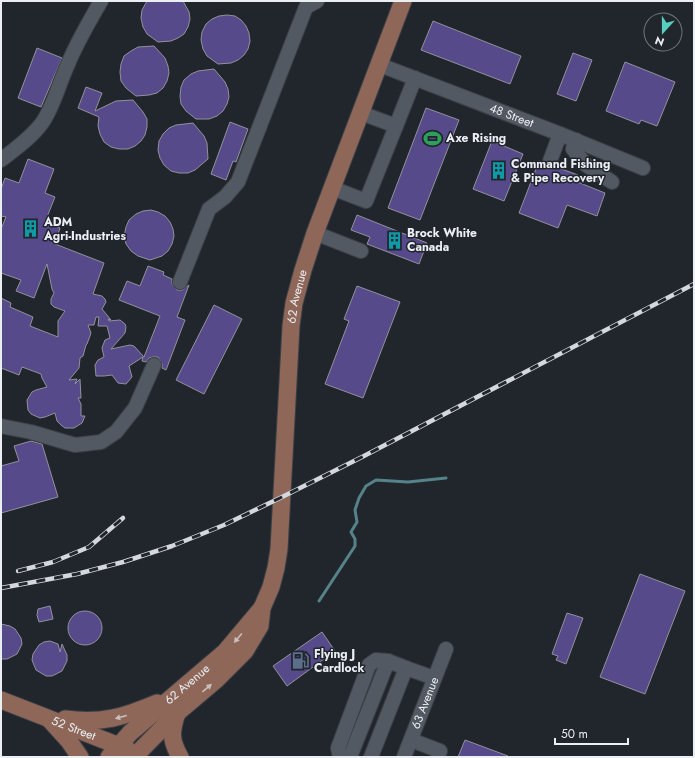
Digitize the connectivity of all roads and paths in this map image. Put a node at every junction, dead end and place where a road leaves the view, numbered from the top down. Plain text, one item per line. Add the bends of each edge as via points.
1 (101, 1) edge
2 (404, 1) edge
3 (309, 3) edge
4 (380, 65) junction
5 (415, 78) junction
6 (361, 113) junction
7 (396, 126) junction
8 (560, 134) junction
9 (576, 140) junction
10 (1, 160) edge
11 (550, 161) dead end
12 (643, 168) dead end
13 (612, 182) dead end
14 (332, 188) junction
15 (315, 233) junction
16 (361, 251) dead end
17 (180, 282) dead end
18 (154, 365) dead end
19 (1, 426) edge
20 (446, 649) dead end
21 (388, 661) junction
22 (406, 668) junction
23 (434, 678) junction
24 (1, 700) edge
25 (174, 706) junction
26 (47, 717) junction
27 (411, 740) junction
28 (113, 751) edge
29 (139, 756) edge
30 (80, 757) edge
31 (180, 757) edge
32 (340, 757) edge
33 (350, 757) edge
34 (371, 757) edge
35 (404, 757) edge
36 (438, 757) edge

1 - 10 street via 68,63 42,123
2 - 4 main road, 62 Avenue
3 - 17 street via 238,182 225,197 209,209
4 - 5 street, 48 Street
4 - 6 main road, 62 Avenue
5 - 7 street
5 - 8 street, 48 Street
6 - 7 street
6 - 14 main road, 62 Avenue
7 - 14 street via 366,201
8 - 9 street, 48 Street
8 - 11 street
9 - 12 street, 48 Street
9 - 13 street via 573,149 586,166
14 - 15 main road, 62 Avenue
15 - 16 street
15 - 25 main road, 62 Avenue via 294,303 279,549 271,587 262,608 260,626 245,651 216,680
18 - 19 street via 135,408 116,432 101,442 75,444
20 - 23 street, 63 Avenue
21 - 22 street
21 - 32 street via 376,660 369,664 338,748
21 - 33 street
22 - 23 street
22 - 34 street
23 - 27 street, 63 Avenue
24 - 26 main road, 52 Street
25 -> 26 main road via 108,720 76,721
25 - 28 main road, 62 Avenue via 130,733
25 - 29 main road, 62 Avenue
25 - 31 main road via 172,729 175,749
26 - 28 main road, 52 Street
26 - 30 main road
27 - 35 street, 63 Avenue
27 - 36 street via 440,751
28 - 29 main road, 52 Street

